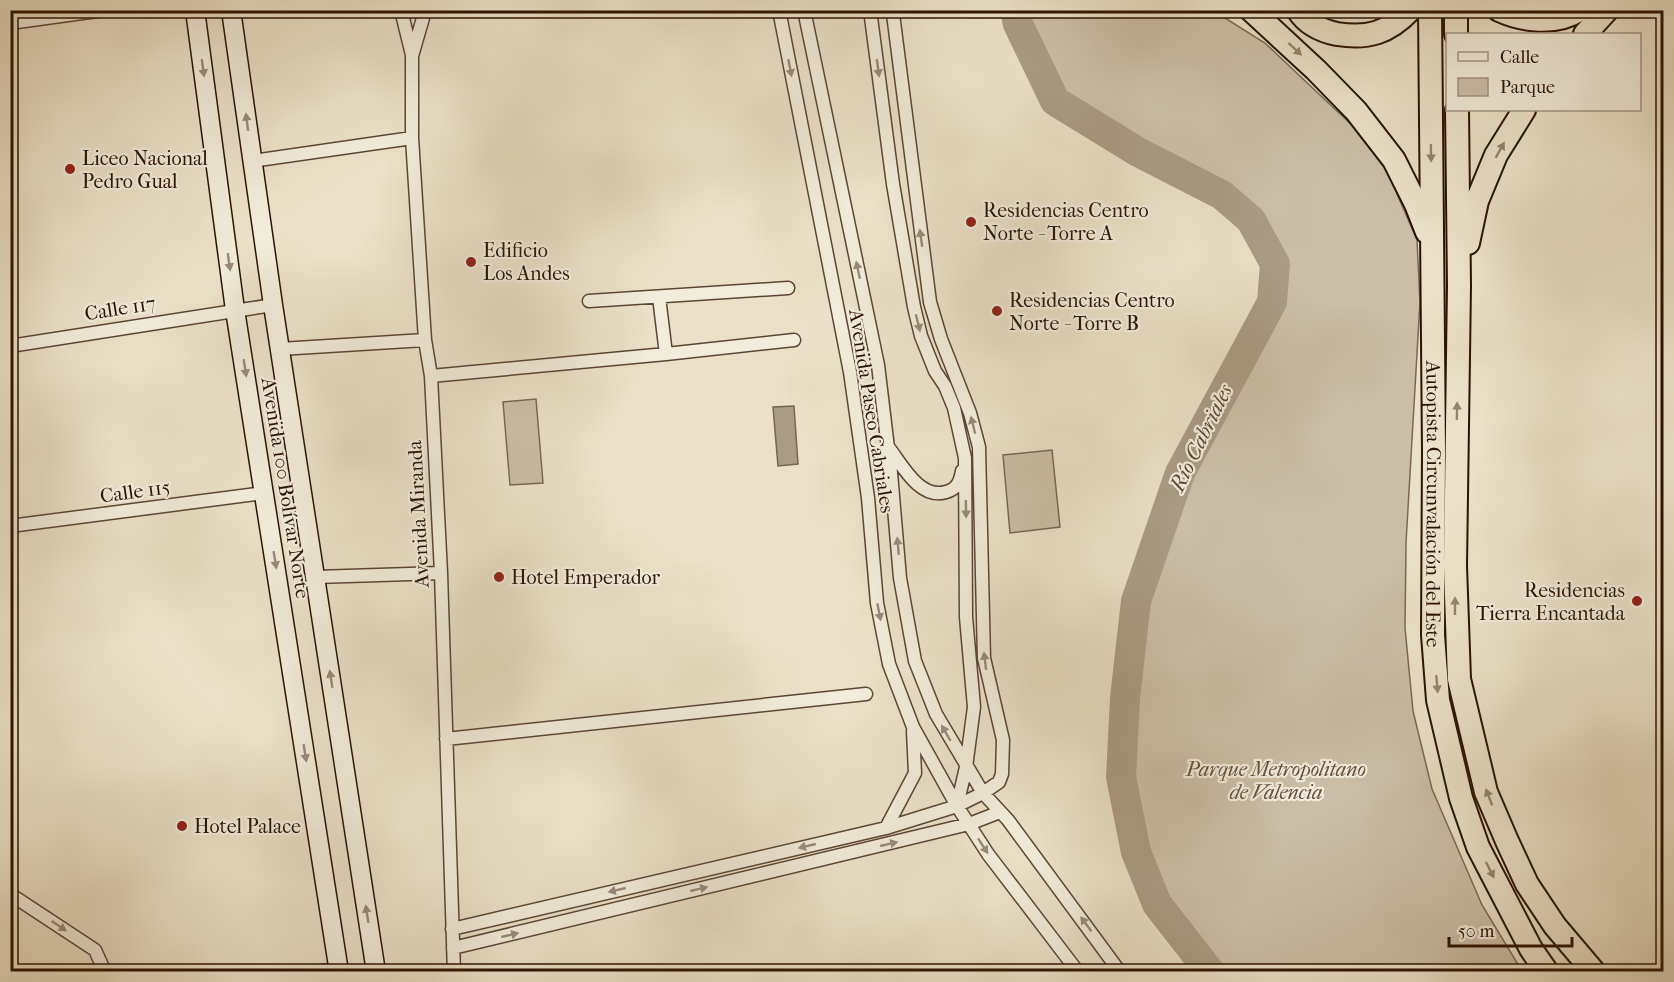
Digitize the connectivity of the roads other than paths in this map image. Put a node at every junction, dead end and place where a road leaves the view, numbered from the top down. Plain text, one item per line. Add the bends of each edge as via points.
1 (104, 10) edge
2 (195, 10) edge
3 (231, 10) edge
4 (401, 10) edge
5 (422, 10) edge
6 (779, 10) edge
7 (804, 10) edge
8 (870, 10) edge
9 (895, 10) edge
10 (1251, 10) edge
11 (1298, 10) edge
12 (1410, 10) edge
13 (1430, 10) edge
14 (1456, 10) edge
15 (1499, 10) edge
16 (1579, 10) edge
17 (1607, 10) edge
18 (10, 23) edge
19 (1456, 33) edge
20 (1586, 33) edge
21 (412, 56) junction
22 (1457, 111) edge
23 (1523, 111) edge
24 (412, 138) junction
25 (252, 161) junction
26 (1432, 245) junction
27 (1459, 286) junction
28 (788, 288) dead end
29 (659, 297) junction
30 (589, 301) dead end
31 (273, 305) junction
32 (235, 310) junction
33 (425, 340) junction
34 (794, 340) dead end
35 (10, 346) edge
36 (280, 349) junction
37 (666, 354) junction
38 (431, 376) junction
39 (888, 447) junction
40 (965, 459) junction
41 (264, 493) junction
42 (10, 526) edge
43 (441, 573) junction
44 (316, 577) junction
45 (866, 694) dead end
46 (913, 727) junction
47 (446, 739) junction
48 (966, 767) junction
49 (983, 793) junction
50 (957, 806) junction
51 (1000, 812) junction
52 (969, 824) junction
53 (886, 828) junction
54 (10, 894) edge
55 (452, 929) junction
56 (453, 948) junction
57 (338, 970) edge
58 (105, 972) edge
59 (314, 972) edge
60 (376, 972) edge
61 (454, 972) edge
62 (1078, 972) edge
63 (1120, 972) edge
64 (1547, 972) edge
65 (1594, 972) edge

1 - 18 street
2 -> 32 main road, Avenida 100 Bolívar Norte
25 -> 3 main road
4 - 21 street, Avenida Miranda
5 - 21 street, Avenida Miranda
6 -> 46 street, Avenida Paseo Cabriales via 850,372 868,498 877,603 890,664
39 -> 7 street, Avenida Paseo Cabriales via 878,365
8 -> 40 street via 914,307 921,336 954,408
49 -> 9 street via 999,782 1003,740 984,658 979,447 930,302
10 -> 26 highway via 1316,70 1394,160
11 - 12 highway via 1323,32 1358,37 1381,31
13 -> 26 highway, Autopista Circunvalación del Este
14 - 19 highway
15 - 16 highway via 1537,20 1560,18
17 - 20 highway
21 - 24 street, Avenida Miranda
22 - 27 highway, Autopista Circunvalación del Este
27 -> 23 highway via 1477,201 1496,155
24 - 25 street
24 - 33 street, Avenida Miranda
25 - 31 main road
26 -> 64 highway, Autopista Circunvalación del Este via 1432,635 1438,700 1461,798 1478,846
65 -> 27 highway, Autopista Circunvalación del Este via 1527,884 1507,841 1486,792 1459,679 1455,566
28 - 29 street
29 - 30 street
29 - 37 street
31 - 32 street, Calle 117
31 - 36 main road, Avenida 100 Bolívar Norte
32 - 35 street, Calle 117
32 -> 41 main road, Avenida 100 Bolívar Norte
33 - 36 street
33 - 38 street, Avenida Miranda
34 - 37 street
36 - 44 main road, Avenida 100 Bolívar Norte
37 - 38 street
38 - 43 street, Avenida Miranda
39 - 40 street via 916,484 930,493 955,488
48 -> 39 street, Avenida Paseo Cabriales via 936,714 915,662 900,578
40 -> 48 street via 966,616 974,707
41 - 42 street, Calle 115
41 -> 57 main road, Avenida 100 Bolívar Norte
43 - 44 street
43 - 47 street, Avenida Miranda
60 -> 44 main road, Avenida 100 Bolívar Norte
45 - 47 street
46 - 50 street, Avenida Paseo Cabriales
46 - 53 street via 915,773
47 - 55 street, Avenida Miranda
48 - 49 street, Avenida Paseo Cabriales
48 - 50 street
49 - 50 street
49 - 51 street, Avenida Paseo Cabriales
50 - 52 street, Avenida Paseo Cabriales
50 - 53 street
51 - 52 street
63 -> 51 street, Avenida Paseo Cabriales
56 -> 52 street
52 -> 62 street, Avenida Paseo Cabriales
53 -> 55 street
54 -> 58 street via 95,950
55 - 56 street, Avenida Miranda
56 - 61 street, Avenida Miranda
57 - 59 street

